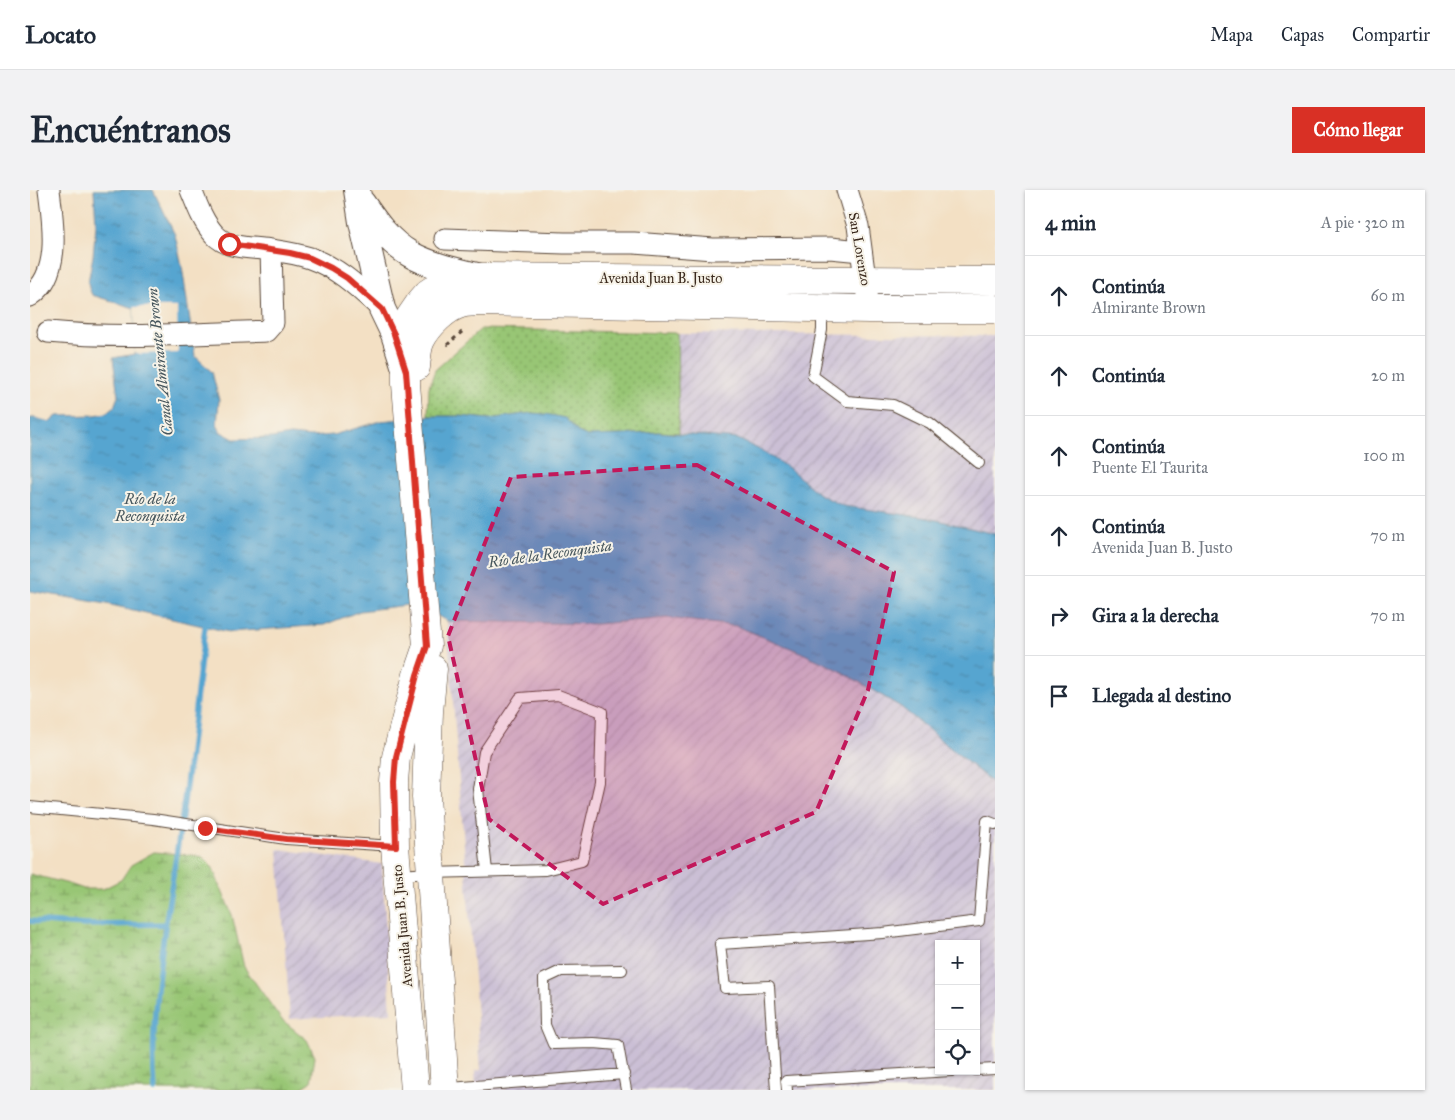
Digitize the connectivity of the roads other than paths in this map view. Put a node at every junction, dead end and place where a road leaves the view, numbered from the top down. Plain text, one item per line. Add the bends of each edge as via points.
1 (50, 190) edge
2 (191, 190) edge
3 (847, 190) edge
4 (357, 193) edge
5 (444, 239) dead end
6 (271, 250) junction
7 (861, 251) junction
8 (481, 277) junction
9 (866, 280) junction
10 (995, 281) edge
11 (34, 293) edge
12 (822, 308) junction
13 (382, 309) junction
14 (869, 309) junction
15 (995, 309) edge
16 (48, 332) dead end
17 (409, 379) junction
18 (978, 463) dead end
19 (431, 644) junction
20 (30, 807) edge
21 (995, 824) edge
22 (396, 846) junction
23 (487, 871) junction
24 (430, 873) junction
25 (398, 875) junction
26 (622, 970) dead end
27 (995, 1068) edge
28 (980, 1070) edge
29 (935, 1072) edge
30 (624, 1074) junction
31 (438, 1089) edge
32 (415, 1090) edge
33 (626, 1090) edge
34 (776, 1090) edge
35 (787, 1090) edge

1 - 11 street via 54,229 51,267
2 - 6 street via 203,218 216,237 229,244
3 - 7 street, San Lorenzo via 858,226
4 - 8 street via 374,220 410,254
4 - 13 street
5 - 7 street via 634,243 713,250 830,248
6 - 13 street via 310,258 331,268
6 - 16 street via 273,323 266,331 83,336
7 - 9 street, San Lorenzo
8 - 9 main road, Avenida Juan B. Justo
8 - 17 main road, Avenida Juan B. Justo via 457,278 440,285 428,293 410,317 406,334
9 - 10 main road, Avenida Juan B. Justo
9 - 14 street, San Lorenzo
12 - 14 main road
12 - 17 main road via 460,304 440,318 421,340
12 - 18 lane via 822,330 813,376 847,401 893,405 930,423
13 - 17 street
14 - 15 main road
17 - 19 main road
19 - 22 main road, Avenida Juan B. Justo via 417,675 396,757
19 - 24 main road via 426,796
20 - 22 lane via 153,819 286,839
21 - 34 lane via 987,821 979,921 883,933 720,944 725,988 769,986
22 - 25 main road, Avenida Juan B. Justo
23 - 23 lane via 478,789 484,752 520,698 558,695 602,712 600,782 582,861 546,870
23 - 24 lane
24 - 25 lane
24 - 31 main road
25 - 32 main road, Avenida Juan B. Justo
26 - 30 lane via 561,970 544,979 545,1024 553,1044 618,1045
27 - 28 lane
29 - 35 lane via 786,1082
30 - 31 lane
30 - 33 lane

